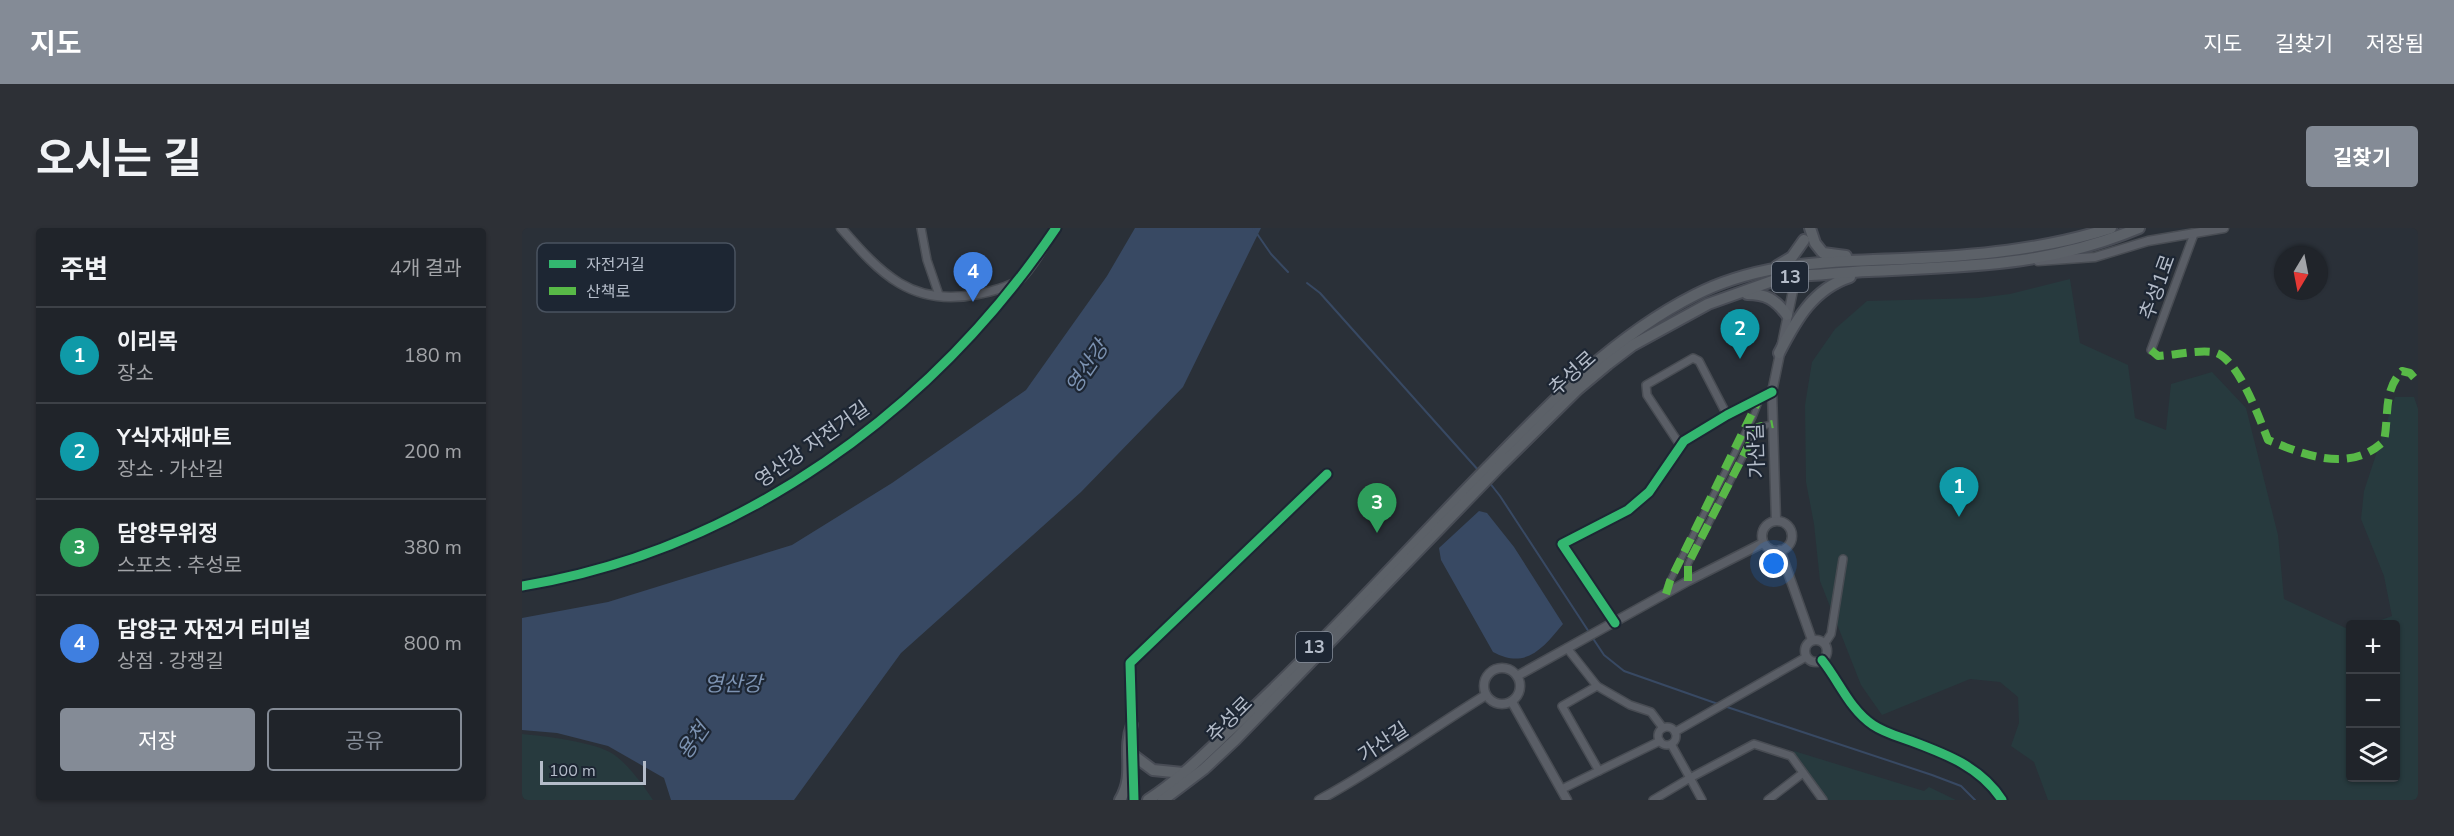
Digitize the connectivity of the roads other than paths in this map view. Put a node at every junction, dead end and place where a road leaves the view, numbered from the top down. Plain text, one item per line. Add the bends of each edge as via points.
1 (841, 228) edge
2 (921, 228) edge
3 (1056, 228) edge
4 (1809, 228) edge
5 (2139, 228) edge
6 (2224, 228) edge
7 (2108, 229) edge
8 (2194, 234) junction
9 (1804, 240) junction
10 (1861, 260) junction
11 (2023, 262) junction
12 (1771, 270) junction
13 (1795, 271) junction
14 (1868, 271) junction
15 (1737, 294) junction
16 (939, 296) junction
17 (1787, 315) junction
18 (2151, 350) dead end
19 (1779, 353) junction
20 (1772, 392) junction
21 (1760, 399) junction
22 (1727, 415) junction
23 (1773, 424) junction
24 (1680, 445) junction
25 (1496, 464) junction
26 (1327, 474) dead end
27 (1474, 487) junction
28 (1776, 520) junction
29 (1763, 543) junction
30 (1780, 550) junction
31 (1843, 560) dead end
32 (1688, 581) junction
33 (1666, 594) junction
34 (1615, 623) junction
35 (1812, 640) junction
36 (1825, 643) junction
37 (1567, 648) junction
38 (1806, 657) junction
39 (1822, 660) junction
40 (1517, 676) junction
41 (1597, 686) junction
42 (1485, 695) junction
43 (1512, 702) junction
44 (1132, 725) junction
45 (1663, 728) junction
46 (1675, 732) junction
47 (1660, 741) junction
48 (1671, 744) junction
49 (1133, 755) junction
50 (1599, 771) junction
51 (1183, 773) junction
52 (1803, 773) junction
53 (1690, 778) junction
54 (1562, 789) junction
55 (1328, 798) edge
56 (1120, 800) edge
57 (1134, 800) edge
58 (1148, 800) edge
59 (1163, 800) edge
60 (1318, 800) edge
61 (1567, 800) edge
62 (1653, 800) edge
63 (1702, 800) edge
64 (1768, 800) edge
65 (1823, 800) edge
66 (2002, 800) edge

1 - 16 street via 875,267 890,278 912,290
2 - 16 street
3 - 16 street via 1018,281 972,296
4 - 9 street
4 - 10 main road via 1823,253
5 - 11 main road, 추성로 / 13
6 - 8 street, 추성1로
7 - 10 main road, 추성로 / 13 via 2016,250
8 - 11 street, 추성1로 via 2148,241 2095,257
8 - 18 street, 추성1로
9 - 12 main road via 1792,257
9 - 13 street
10 - 13 main road, 추성로 / 13 via 1827,261
11 - 14 main road, 추성로 / 13
12 - 13 main road, 추성로 / 13
12 - 25 main road, 추성로 / 13 via 1697,294 1624,339 1568,384
13 - 14 main road, 추성로 / 13
13 - 15 main road, 추성로 / 13
13 - 17 street, 가산길
14 - 19 main road via 1838,281 1812,301 1798,316
15 - 17 main road via 1772,298
15 - 25 main road, 추성로 / 13 via 1708,304 1633,345
17 - 19 street, 가산길
19 - 20 street, 가산길
20 - 21 street
20 - 23 street, 가산길
21 - 22 street
21 - 33 street
22 - 24 street
22 - 24 street via 1699,361 1693,358 1646,385 1647,395
23 - 28 street, 가산길
23 - 32 street via 1758,427 1688,564
24 - 34 street via 1650,492 1628,510 1562,544
25 - 27 main road, 추성로 / 13
26 - 44 street via 1130,663
27 - 51 main road, 추성로 / 13 via 1271,691
27 - 59 main road, 추성로 / 13 via 1235,740
28 - 29 street via 1763,528
28 - 30 street via 1786,523 1792,536 1789,545
29 - 30 street via 1770,550
29 - 32 street
30 - 35 street
31 - 36 street via 1831,634
32 - 33 street
33 - 34 street
34 - 37 street
35 - 36 street
35 - 38 street via 1805,647
36 - 39 street via 1827,650
37 - 40 street
37 - 41 street
38 - 39 street
38 - 46 street
39 - 66 street via 1858,712 1871,724 1964,764 1978,773
40 - 42 street via 1503,668 1492,670 1483,684
40 - 43 street via 1519,693
41 - 45 street via 1651,712
41 - 50 street via 1562,706
42 - 43 street via 1500,705
42 - 55 street, 가산길
43 - 54 street
44 - 49 street
44 - 56 main road via 1128,736 1128,783
45 - 46 street
45 - 47 street
46 - 48 street
47 - 48 street
47 - 50 street
48 - 53 street
49 - 51 main road via 1153,770
49 - 57 street
50 - 54 street
51 - 58 main road, 추성로 / 13
52 - 53 street via 1791,756 1754,744
52 - 64 street
52 - 65 street
53 - 62 street
53 - 63 street
54 - 61 street
55 - 60 street, 가산길

